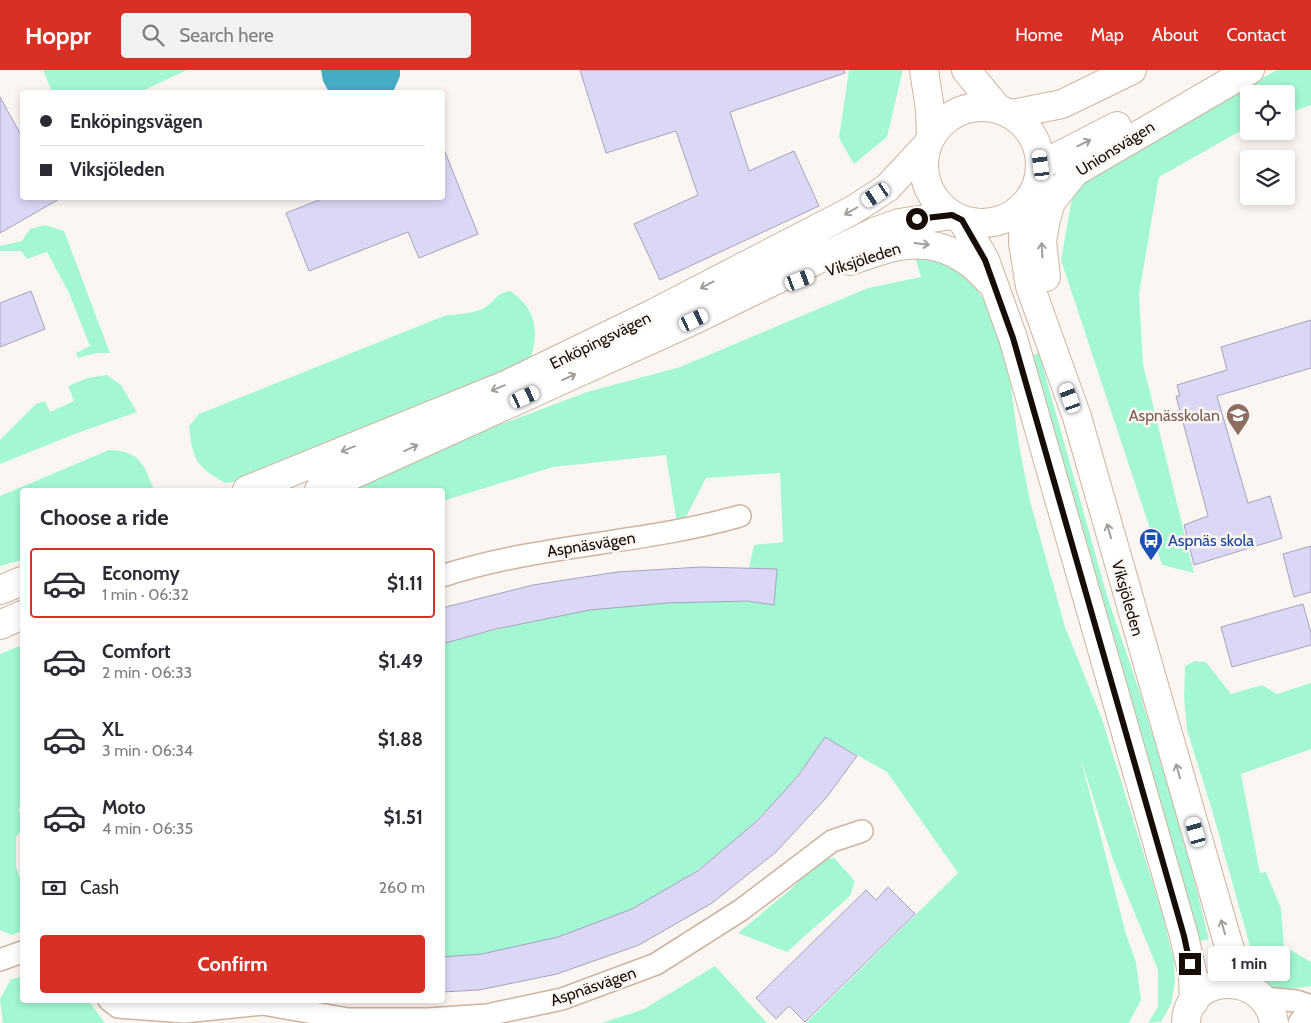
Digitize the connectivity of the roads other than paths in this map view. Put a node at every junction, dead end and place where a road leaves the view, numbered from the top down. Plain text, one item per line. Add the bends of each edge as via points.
1 (924, 70) edge
2 (966, 70) edge
3 (1132, 70) edge
4 (1226, 70) edge
5 (1250, 70) edge
6 (1005, 112) junction
7 (929, 141) junction
8 (1041, 165) junction
9 (1024, 206) junction
10 (957, 217) junction
11 (996, 288) junction
12 (694, 320) junction
13 (1077, 417) junction
14 (252, 488) edge
15 (323, 488) edge
16 (740, 516) dead end
17 (445, 575) edge
18 (20, 582) edge
19 (0, 590) edge
20 (20, 616) edge
21 (0, 625) edge
22 (862, 831) dead end
23 (20, 953) edge
24 (0, 960) edge
25 (1257, 993) junction
26 (113, 1003) edge
27 (1311, 1007) edge
28 (1187, 1017) edge
29 (1274, 1023) edge
30 (1299, 1023) edge

1 - 7 main road via 930,109
2 - 6 main road
3 - 6 main road via 1062,104
8 -> 4 main road, Unionsvägen
13 -> 5 main road, Unionsvägen via 1043,260 1042,241 1051,202 1075,172
6 - 7 main road via 974,107 962,110 942,123
6 - 8 main road via 1021,122 1033,136
7 - 10 main road via 924,159 927,185 942,207
7 -> 14 main road, Enköpingsvägen via 887,188 853,210 654,313 506,385
8 - 9 main road via 1036,187
9 - 10 main road via 995,222 978,223
9 - 13 main road, Viksjöleden via 1023,243 1030,286
10 - 11 main road, Viksjöleden via 985,260
10 - 12 main road, Enköpingsvägen via 908,221 874,232
12 -> 11 main road, Viksjöleden via 880,250 912,243 939,246 967,261
11 - 28 main road, Viksjöleden via 1184,936 1192,976
15 -> 12 main road, Enköpingsvägen
25 -> 13 main road, Viksjöleden via 1228,943
16 - 17 street, Aspnäsvägen via 700,528 546,551
18 - 19 main road
20 - 21 main road
22 - 26 street, Aspnäsvägen via 832,841 741,910 656,964 562,999 487,1015 428,1019 348,1018 263,1004 184,1012 118,1007
23 - 24 street
25 - 27 street
25 - 28 main road via 1238,984 1219,985 1203,992
25 - 29 main road, Viksjöleden via 1273,1013
27 - 30 street

